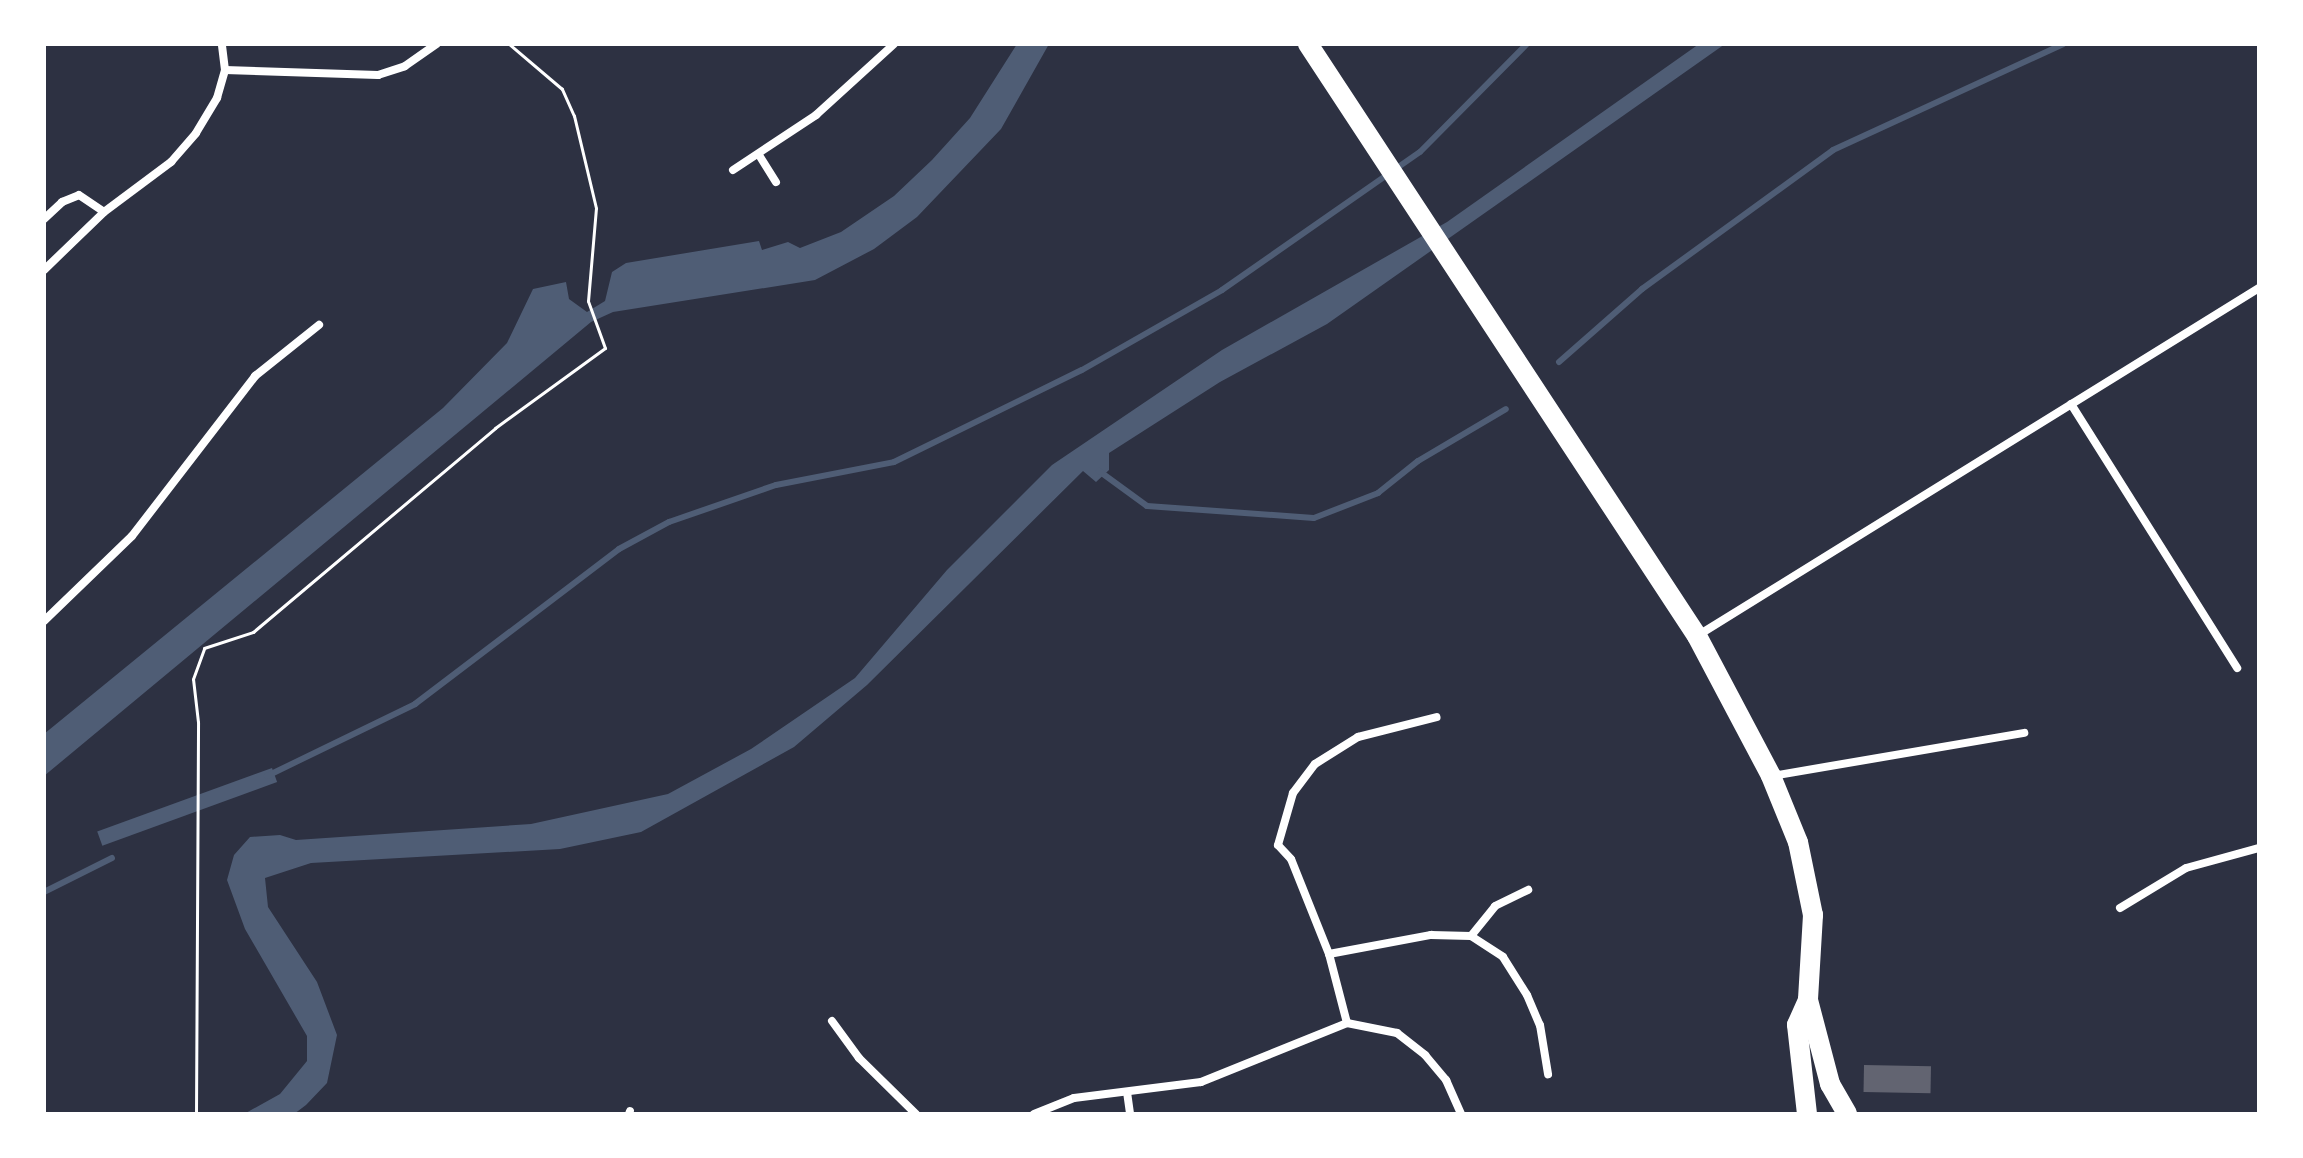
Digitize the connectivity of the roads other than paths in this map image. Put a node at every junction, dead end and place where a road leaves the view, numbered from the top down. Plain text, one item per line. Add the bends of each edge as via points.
1 (222, 44) edge
2 (437, 44) edge
3 (894, 44) edge
4 (1308, 44) edge
5 (225, 70) junction
6 (759, 155) junction
7 (733, 170) dead end
8 (776, 182) dead end
9 (104, 212) junction
10 (44, 219) edge
11 (44, 270) edge
12 (2259, 288) edge
13 (319, 325) dead end
14 (2071, 404) junction
15 (44, 621) edge
16 (1697, 636) junction
17 (2237, 668) dead end
18 (1437, 717) dead end
19 (2024, 733) dead end
20 (1771, 776) junction
21 (2259, 848) edge
22 (1528, 890) dead end
23 (2120, 908) dead end
24 (1471, 936) junction
25 (1329, 954) junction
26 (1808, 1000) junction
27 (832, 1021) dead end
28 (1347, 1023) junction
29 (1548, 1074) dead end
30 (1127, 1092) junction
31 (916, 1114) edge
32 (1034, 1114) edge
33 (1130, 1114) edge
34 (1461, 1114) edge
35 (1807, 1114) edge
36 (1847, 1114) edge

1 - 5 street
2 - 5 street via 405,66 378,75
3 - 6 street via 816,115
4 - 16 highway
5 - 9 street via 217,98 179,152
6 - 7 street
6 - 8 street
9 - 10 street via 79,195
9 - 11 street
12 - 14 street
13 - 15 street via 255,376 132,536
14 - 16 street
14 - 17 street
16 - 20 highway
18 - 25 street via 1358,737 1315,764 1293,793 1278,845 1291,859
19 - 20 street
20 - 26 highway via 1798,842 1813,915
21 - 23 street via 2186,868
22 - 24 street via 1495,906
24 - 25 street via 1431,935
24 - 29 street via 1503,957 1527,995 1540,1025
25 - 28 street
26 - 35 highway via 1797,1025
26 - 36 highway via 1830,1084
27 - 31 street via 859,1058
28 - 30 street via 1201,1082
28 - 34 street via 1397,1033 1425,1055 1446,1080
30 - 32 street via 1074,1098
30 - 33 street

